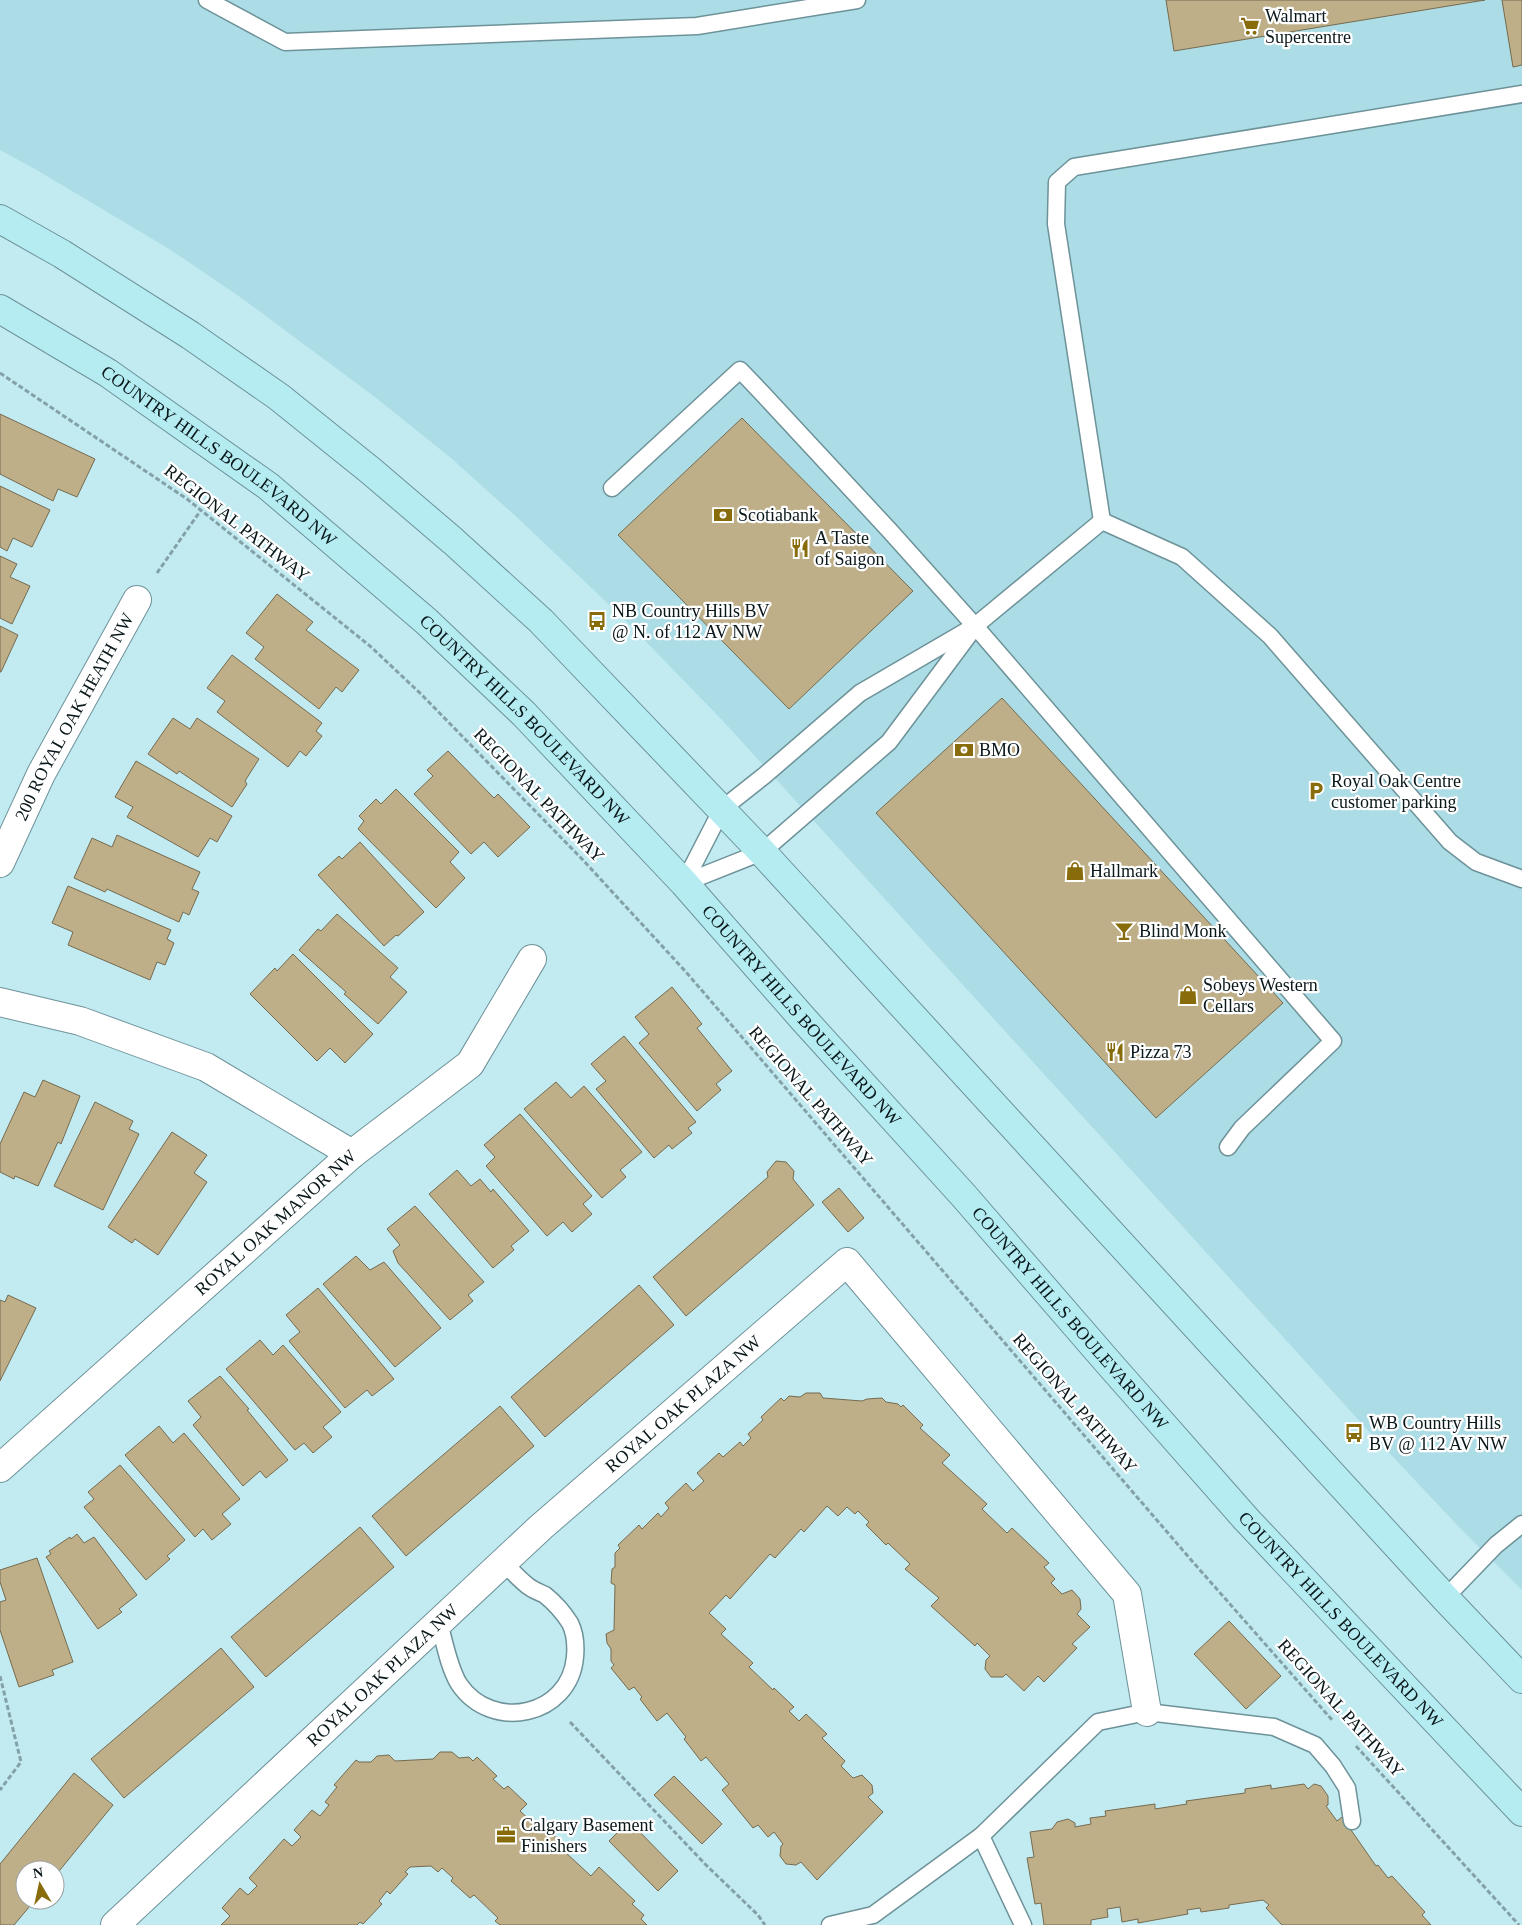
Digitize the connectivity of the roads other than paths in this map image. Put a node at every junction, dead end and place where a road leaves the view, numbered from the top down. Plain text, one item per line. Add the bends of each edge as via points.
1 (206, 0) edge
2 (857, 0) edge
3 (1522, 94) edge
4 (0, 219) edge
5 (0, 309) edge
6 (612, 488) dead end
7 (1102, 521) junction
8 (137, 600) road end
9 (975, 626) junction
10 (722, 809) junction
11 (762, 852) junction
12 (0, 863) edge
13 (1522, 879) edge
14 (684, 883) junction
15 (532, 958) dead end
16 (0, 1002) edge
17 (1228, 1147) dead end
18 (352, 1154) junction
19 (0, 1468) edge
20 (1522, 1524) edge
21 (503, 1562) junction
22 (1445, 1598) junction
23 (439, 1622) junction
24 (1522, 1679) edge
25 (1147, 1712) junction
26 (1522, 1812) edge
27 (1352, 1821) dead end
28 (981, 1836) junction
29 (115, 1925) edge
30 (830, 1925) edge
31 (1023, 1925) edge

1 - 2 lane via 285,42 697,26
3 - 7 lane via 1074,167 1057,182 1056,224
4 - 10 main road via 190,335 279,398 371,472 541,621
5 - 14 main road, COUNTRY HILLS BOULEVARD NW via 108,374 268,486 426,621 517,707
6 - 9 lane via 740,370
7 - 9 lane
7 - 13 lane via 1182,557 1270,636 1450,842 1476,862
8 - 12 street, 200 ROYAL OAK HEATH NW via 41,774
9 - 10 lane via 860,693
9 - 11 lane via 889,742
9 - 17 lane via 1333,1041 1242,1128
10 - 11 main road
10 - 14 lane
11 - 14 lane
11 - 22 main road
14 - 26 main road, COUNTRY HILLS BOULEVARD NW via 1246,1518
15 - 18 street via 470,1064
16 - 18 street, ROYAL OAK MANOR NW via 80,1021 206,1067
18 - 19 street, ROYAL OAK MANOR NW
20 - 22 lane via 1496,1545
21 - 23 street, ROYAL OAK PLAZA NW
21 - 23 lane via 529,1587 560,1608 571,1626 576,1646 574,1667 565,1686 551,1701 532,1711 511,1713 490,1709 472,1699 459,1683
21 - 25 street, ROYAL OAK PLAZA NW via 847,1262 1127,1594
22 - 24 main road
23 - 29 street, ROYAL OAK PLAZA NW
25 - 27 lane via 1274,1727 1315,1745 1347,1788
25 - 28 lane via 1098,1722
28 - 30 lane via 873,1915
28 - 31 lane

